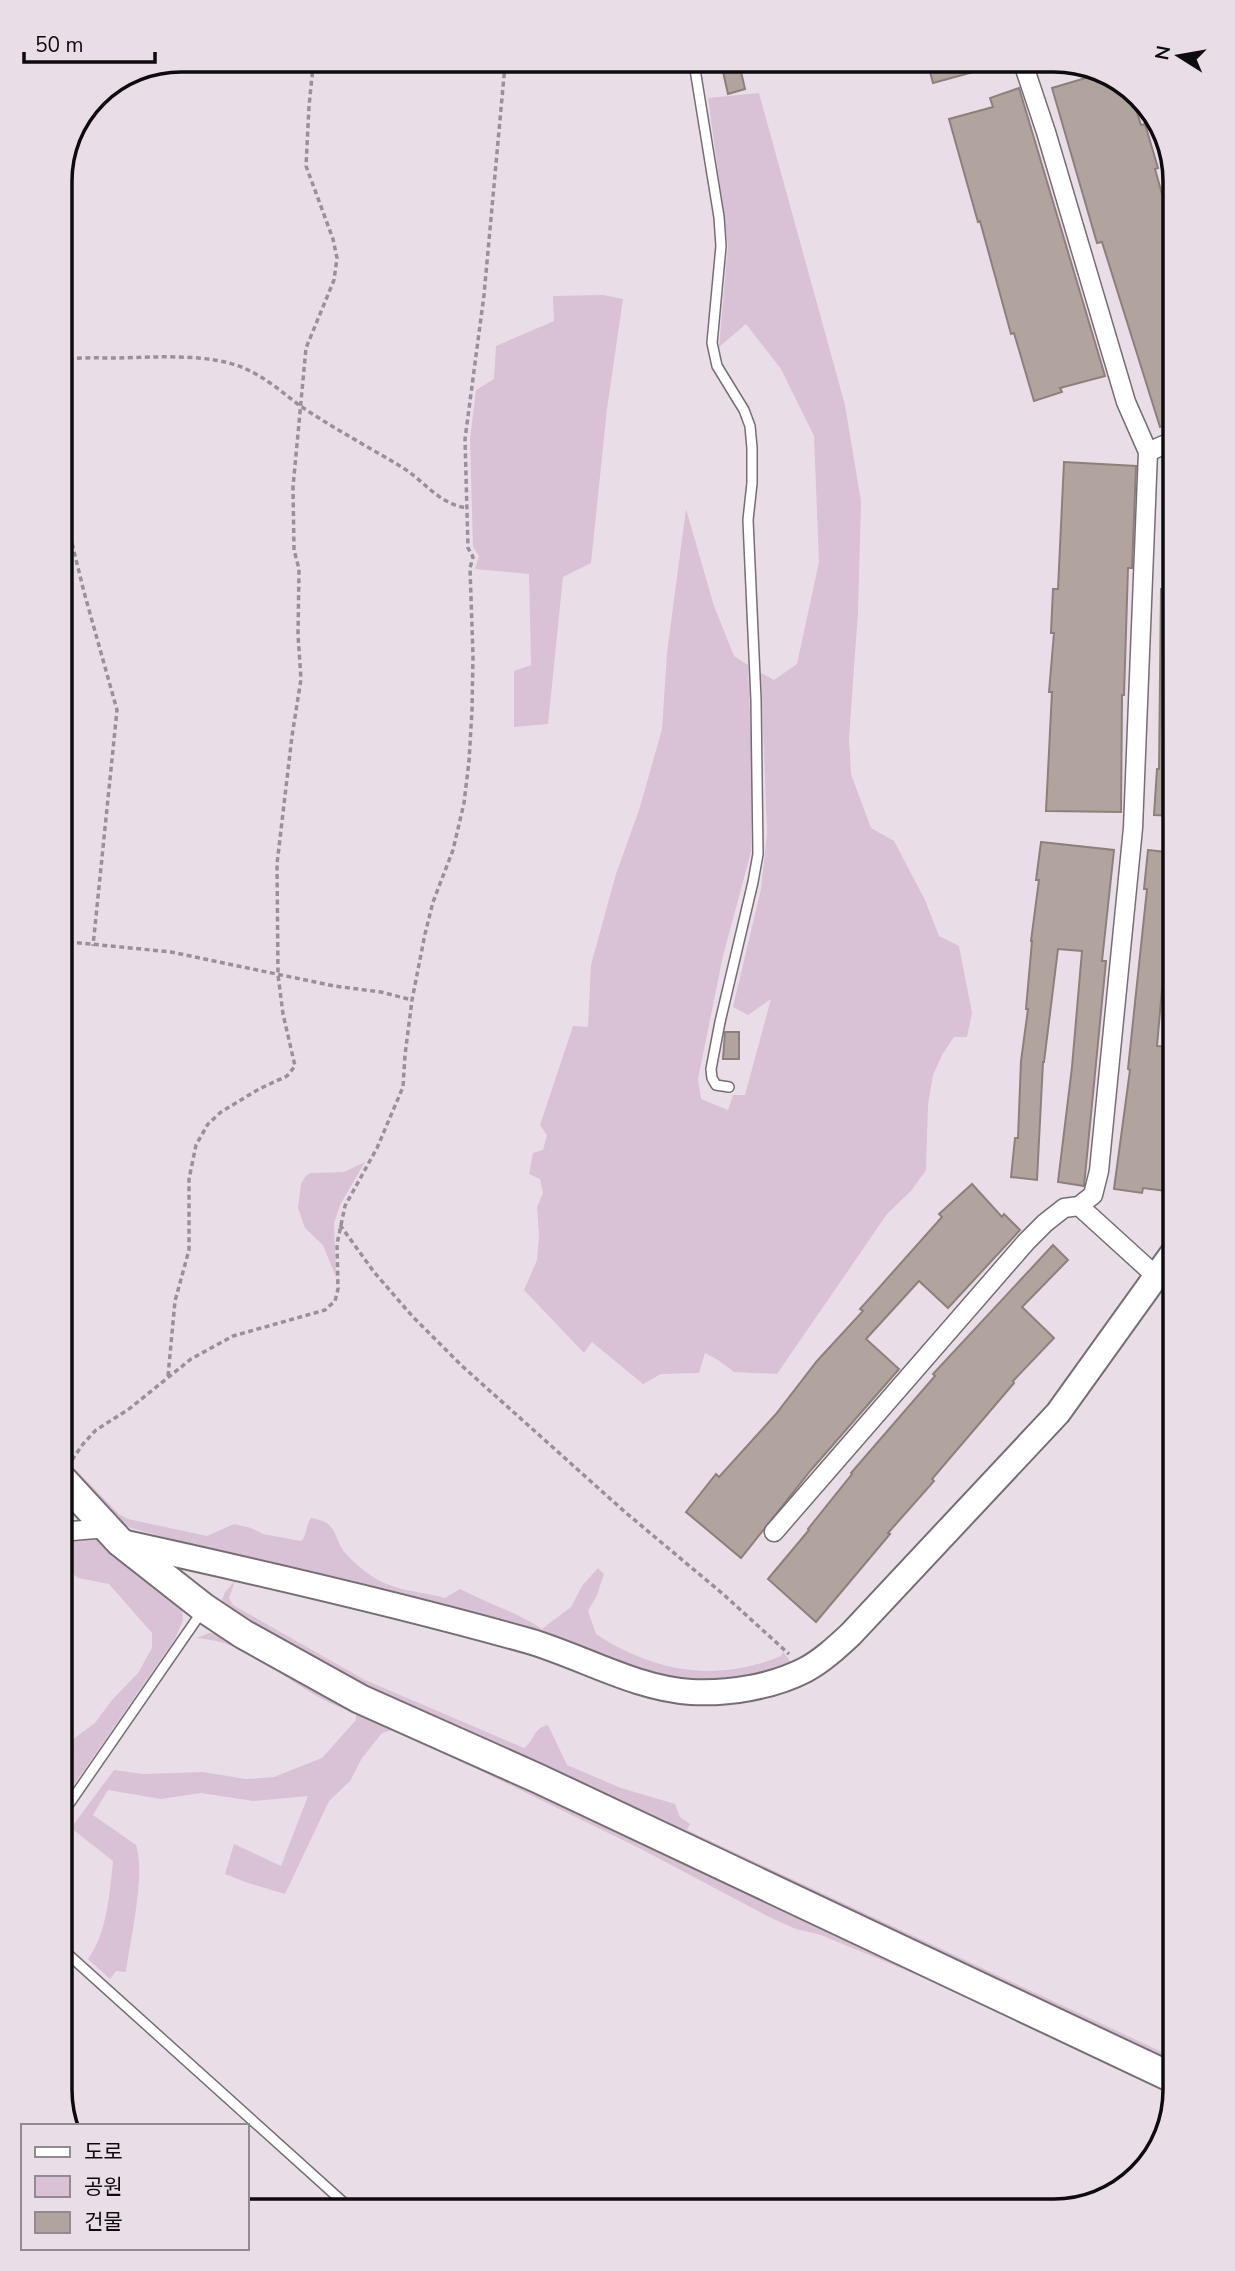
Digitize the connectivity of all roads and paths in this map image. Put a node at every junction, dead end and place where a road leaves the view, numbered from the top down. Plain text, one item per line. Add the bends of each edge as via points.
1 (312, 72) edge
2 (504, 72) edge
3 (695, 72) edge
4 (1026, 72) edge
5 (72, 360) edge
6 (300, 405) junction
7 (1163, 445) edge
8 (1148, 452) junction
9 (467, 508) junction
10 (72, 546) edge
11 (72, 943) edge
12 (93, 946) junction
13 (278, 975) junction
14 (412, 1000) junction
15 (729, 1087) dead end
16 (1079, 1206) junction
17 (340, 1224) junction
18 (1163, 1266) edge
19 (1156, 1276) junction
20 (167, 1376) junction
21 (72, 1460) edge
22 (72, 1491) edge
23 (775, 1532) dead end
24 (72, 1533) edge
25 (114, 1535) junction
26 (204, 1608) junction
27 (806, 1670) junction
28 (72, 1800) edge
29 (72, 1958) edge
30 (1163, 2074) edge
31 (340, 2199) edge

1 - 6 path via 306,166 337,258 334,280 306,348
2 - 9 path via 484,295 465,439
3 - 15 lane via 721,246 712,343 717,366 750,426 751,449 748,520 759,831 753,882 710,1069 716,1084
4 - 8 street via 1126,402
5 - 6 path via 167,357 230,363 272,383
6 - 9 path via 404,468 436,496
6 - 13 path via 293,550 299,569 301,679 277,864
7 - 8 street
8 - 16 street via 1133,828 1100,1171 1093,1195
9 - 14 path via 468,548 473,557 469,761 453,850 433,902
10 - 12 path via 117,710
11 - 12 path
12 - 13 path via 171,952
13 - 14 path
13 - 20 path via 295,1066 287,1076 221,1112 196,1145 189,1179 188,1250 175,1301
14 - 17 path via 403,1087
16 - 19 street
16 - 23 street via 1064,1208 1026,1242
17 - 20 path via 338,1289 326,1310 233,1336
17 - 27 path via 374,1272 461,1365
18 - 19 street
19 - 27 street via 1058,1413 851,1634
20 - 21 path via 96,1430
22 - 25 main road
24 - 25 street
25 - 26 main road
25 - 27 street via 458,1622 665,1689 712,1692 742,1688
26 - 28 lane
26 - 30 main road via 360,1699
29 - 31 lane

